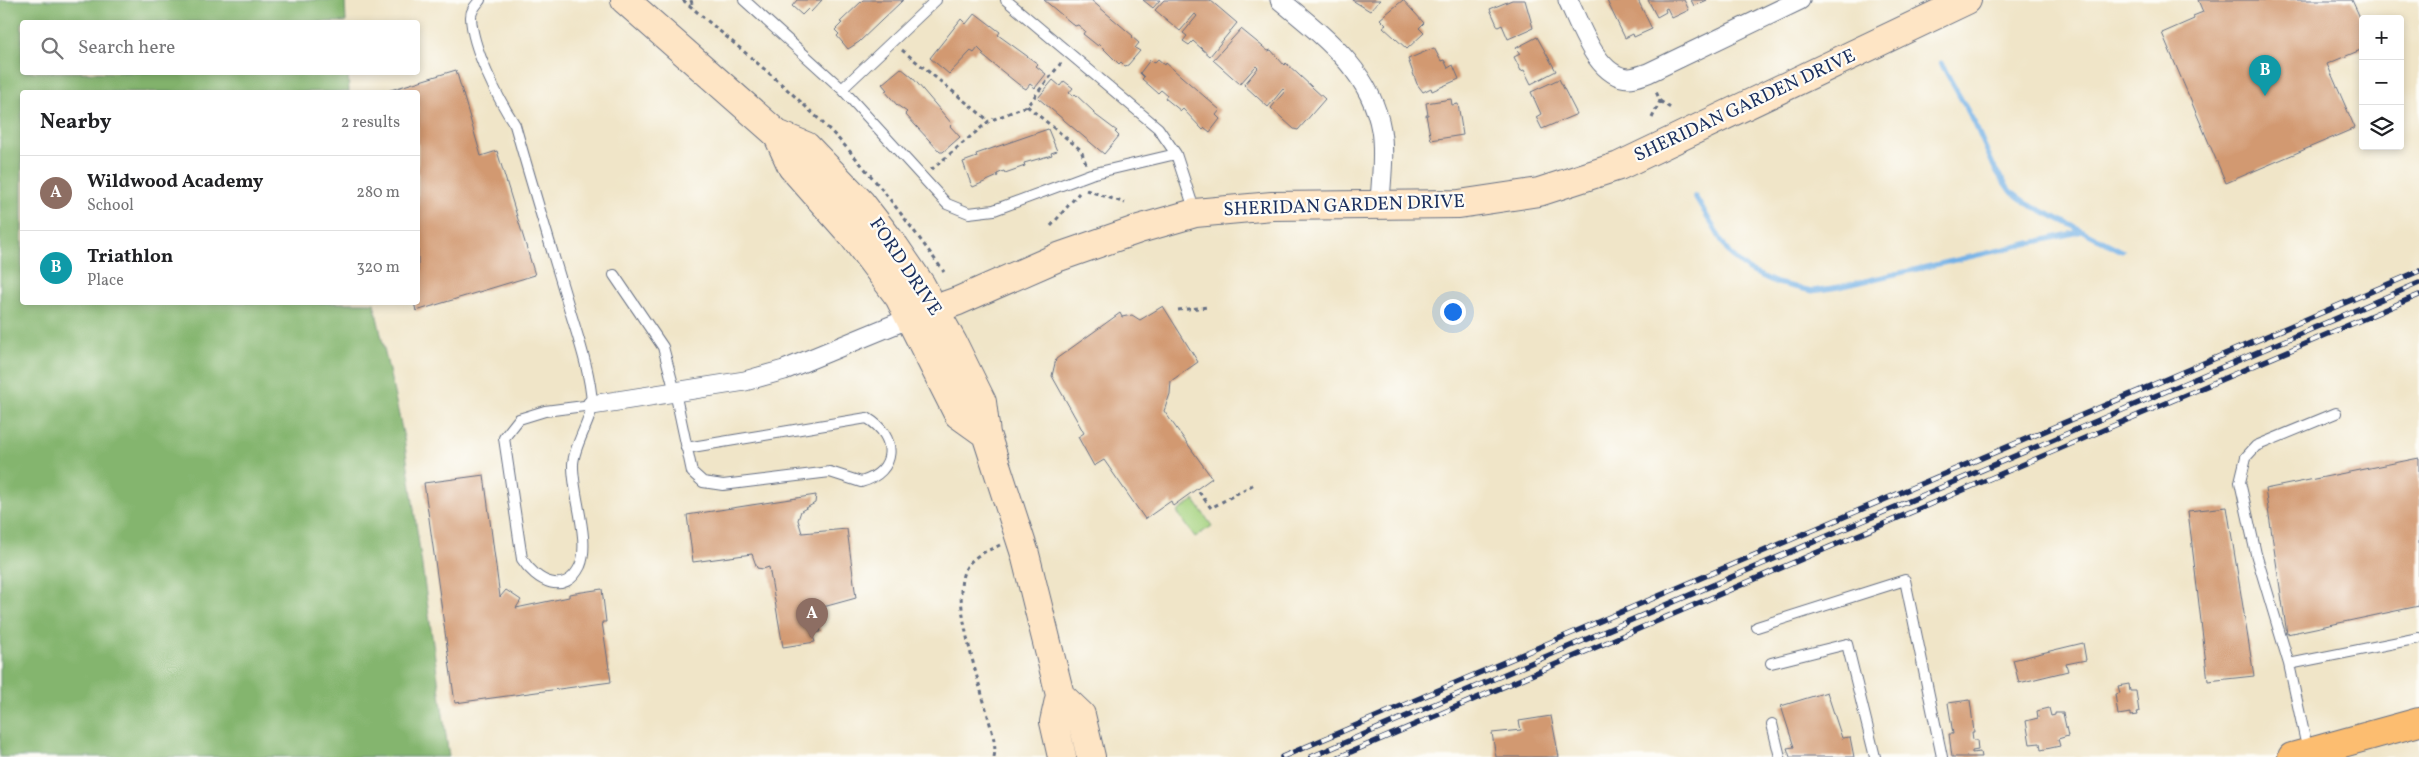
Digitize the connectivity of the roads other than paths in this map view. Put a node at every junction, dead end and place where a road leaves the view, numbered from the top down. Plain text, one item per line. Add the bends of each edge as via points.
1 (480, 0) edge
2 (625, 0) edge
3 (744, 0) edge
4 (936, 0) edge
5 (1006, 0) edge
6 (1280, 0) edge
7 (1568, 0) edge
8 (1800, 0) edge
9 (1967, 0) edge
10 (842, 89) junction
11 (1176, 154) junction
12 (1380, 203) junction
13 (1195, 213) junction
14 (614, 275) dead end
15 (922, 314) junction
16 (675, 392) junction
17 (592, 405) junction
18 (2336, 413) dead end
19 (686, 448) junction
20 (1757, 627) dead end
21 (2419, 638) edge
22 (1771, 663) dead end
23 (2288, 664) junction
24 (1060, 695) junction
25 (2419, 722) edge
26 (1772, 724) dead end
27 (2300, 755) edge
28 (1062, 757) edge
29 (1091, 757) edge
30 (1780, 757) edge
31 (1875, 757) edge
32 (1942, 757) edge

1 - 17 lane via 471,17 480,51 498,100 515,125 583,355
2 - 15 street, FORD DRIVE via 777,134 792,167 853,236 899,297
3 - 10 lane
4 - 10 lane
5 - 11 lane via 1158,128
6 - 12 street via 1338,48 1357,72 1372,100 1381,130
7 - 8 street via 1598,60 1615,75 1629,78 1648,73
9 - 12 street, SHERIDAN GARDEN DRIVE via 1619,166 1539,192 1459,204
10 - 11 lane via 946,204 969,213 994,210 1091,174
11 - 13 lane
12 - 13 street, SHERIDAN GARDEN DRIVE via 1272,206
13 - 15 street, SHERIDAN GARDEN DRIVE via 1056,258
14 - 16 lane via 662,347
15 - 16 street, SHERIDAN GARDEN DRIVE via 784,370 745,381
15 - 24 street, FORD DRIVE via 982,402 986,434 1019,538
16 - 17 street, SHERIDAN GARDEN DRIVE
16 - 19 lane
17 - 17 lane via 545,411 520,419 504,438 522,559 538,578 550,584 563,583 572,577 580,567 584,552 573,466 575,451
18 - 23 lane via 2256,446 2246,457 2240,482 2256,554
19 - 19 lane via 692,472 704,482 723,485 830,472 861,482 879,475 890,454 887,435 867,418
20 - 32 lane via 1905,580
21 - 23 lane
22 - 31 lane via 1847,644
23 - 27 lane
24 - 28 street, FORD DRIVE via 1054,722
24 - 29 street via 1081,715
25 - 27 main road
26 - 30 lane

